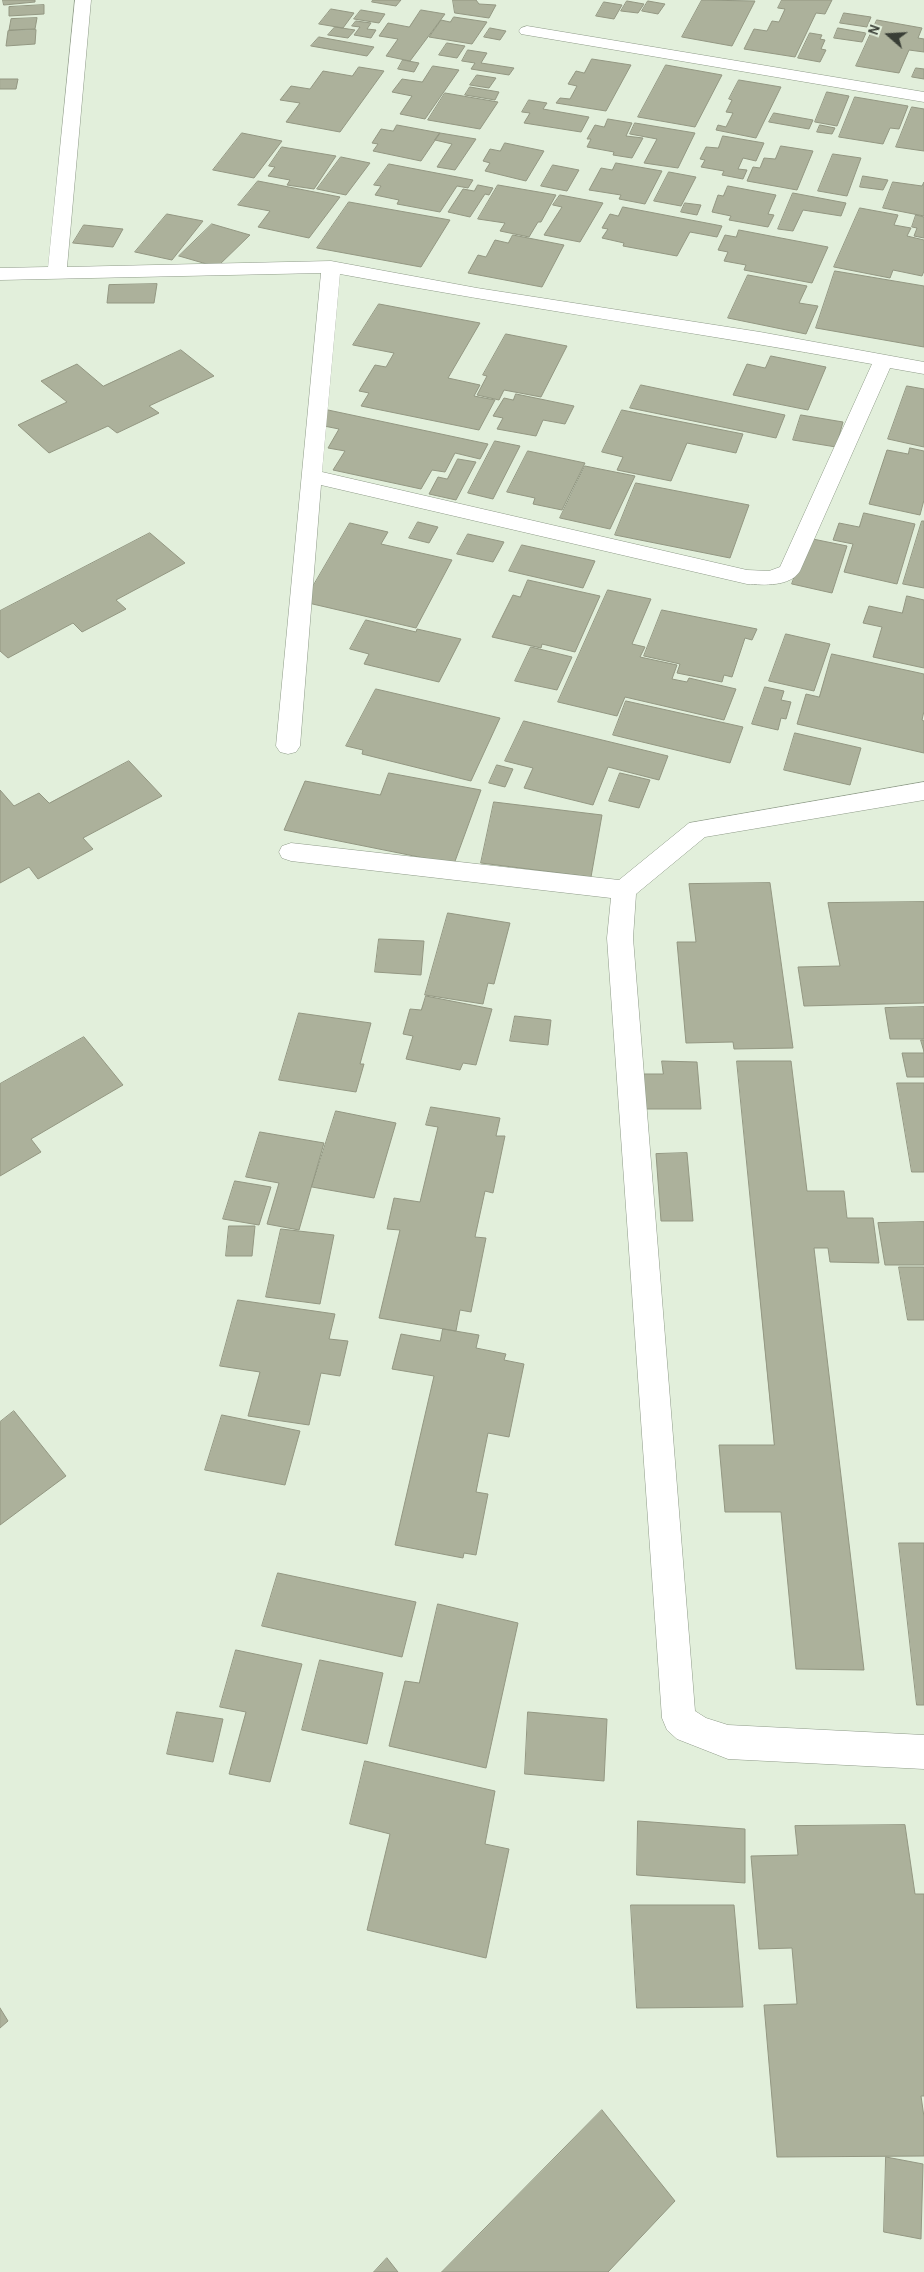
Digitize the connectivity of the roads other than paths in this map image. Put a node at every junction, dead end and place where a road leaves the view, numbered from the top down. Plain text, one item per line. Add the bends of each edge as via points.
1 (83, 0) edge
2 (527, 31) dead end
3 (924, 96) edge
4 (331, 267) junction
5 (0, 274) edge
6 (57, 274) junction
7 (884, 360) junction
8 (924, 368) edge
9 (311, 476) junction
10 (288, 746) dead end
11 (924, 790) edge
12 (292, 852) dead end
13 (624, 890) junction
14 (924, 1752) edge

1 - 6 street
2 - 3 street
4 - 6 street
4 - 7 street
4 - 9 street
5 - 6 street
7 - 8 street
7 - 9 street via 789,571 775,578 747,576
9 - 10 street
11 - 13 street via 698,829
12 - 13 street
13 - 14 street via 620,938 679,1718 698,1732 728,1742

